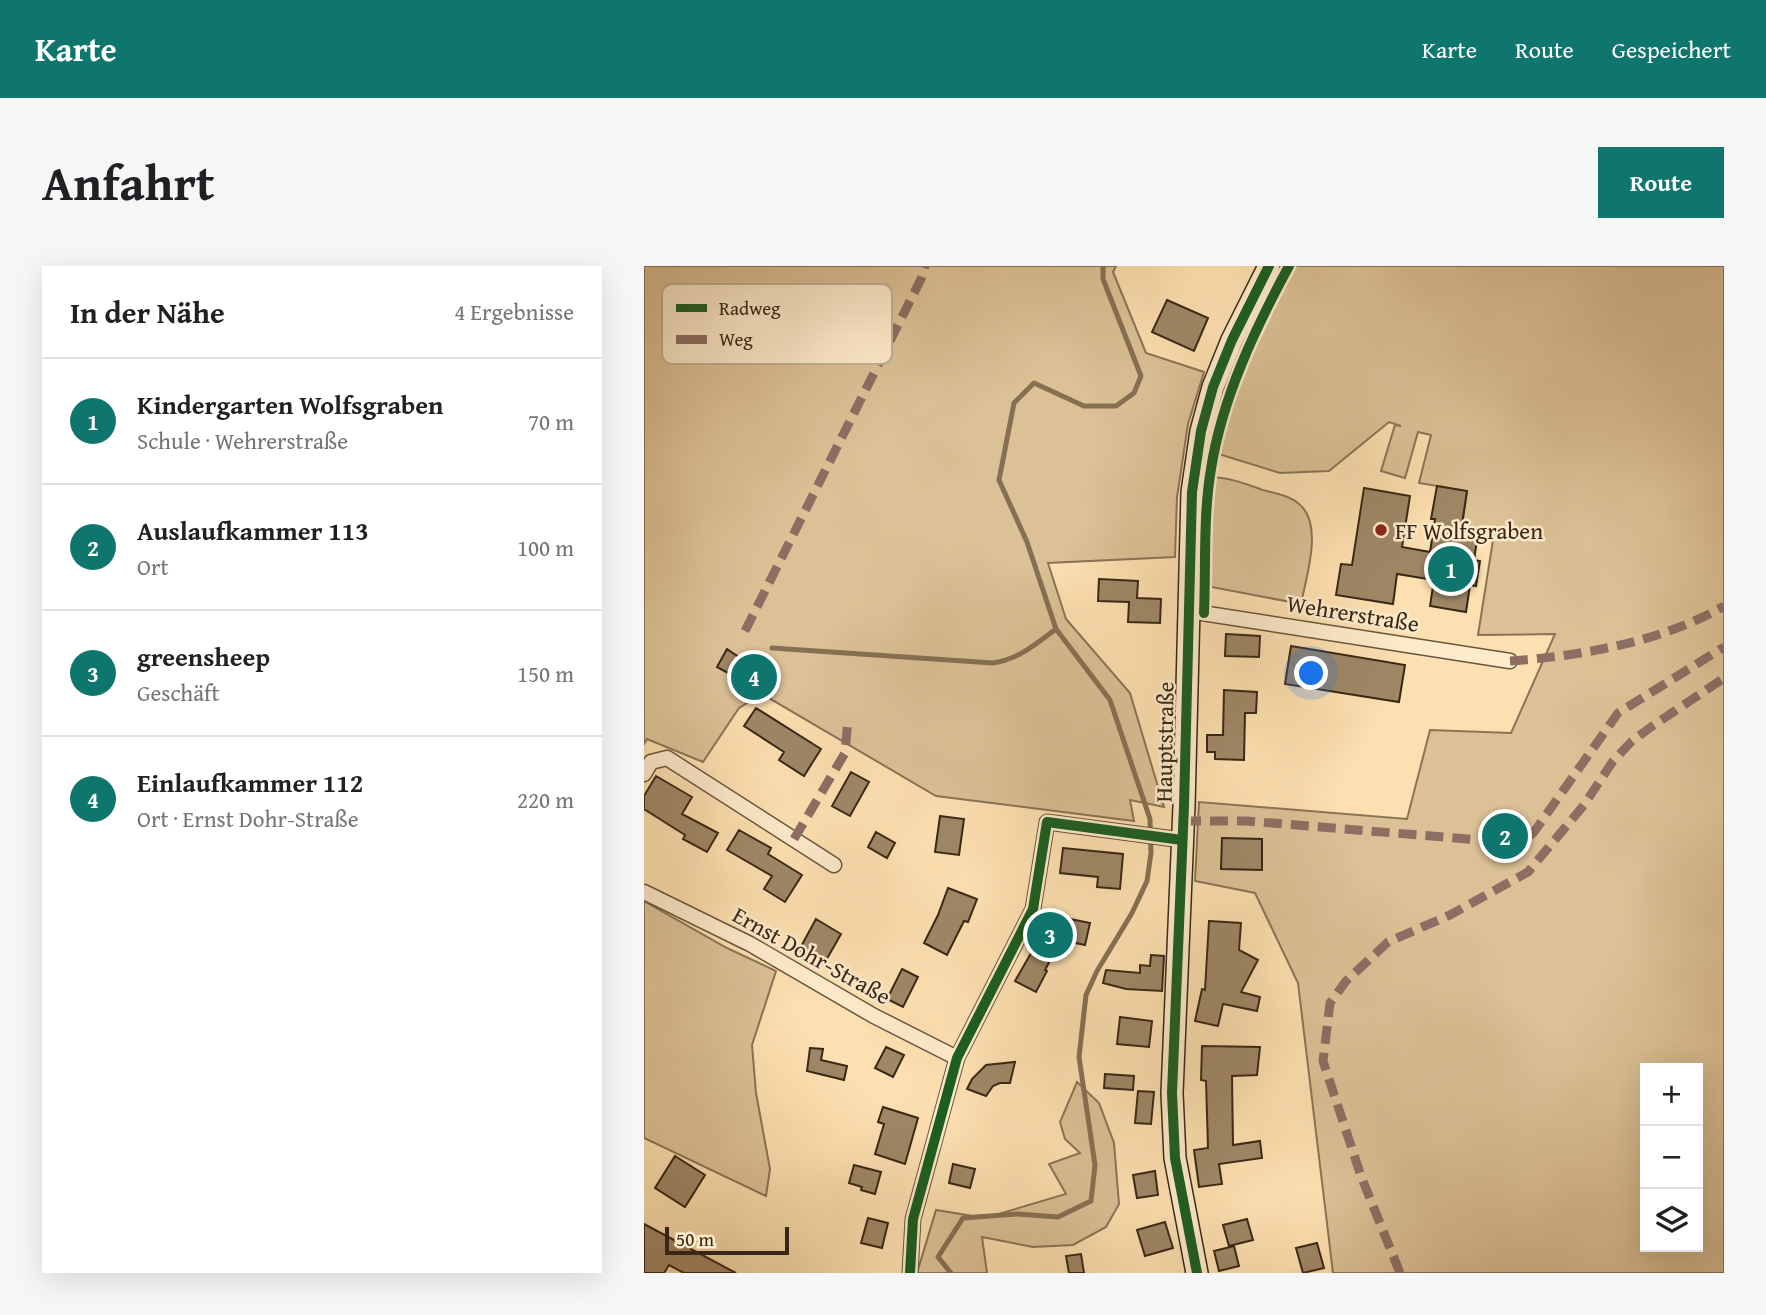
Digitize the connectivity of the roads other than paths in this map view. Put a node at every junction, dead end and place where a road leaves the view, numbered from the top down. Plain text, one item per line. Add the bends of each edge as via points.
1 (1269, 266) edge
2 (1189, 611) junction
3 (1510, 661) dead end
4 (644, 775) edge
5 (1182, 840) junction
6 (834, 864) dead end
7 (644, 892) edge
8 (957, 1058) junction
9 (910, 1273) edge
10 (1197, 1273) edge

1 - 2 main road, Hauptstraße via 1232,340 1203,421 1192,492
2 - 3 street, Wehrerstraße
2 - 5 main road, Hauptstraße
4 - 6 street via 651,762 667,758
5 - 8 street via 1047,822 1034,909
5 - 10 main road, Hauptstraße via 1172,1093 1175,1158
7 - 8 street, Ernst Dohr-Straße via 750,944
8 - 9 street via 914,1219

